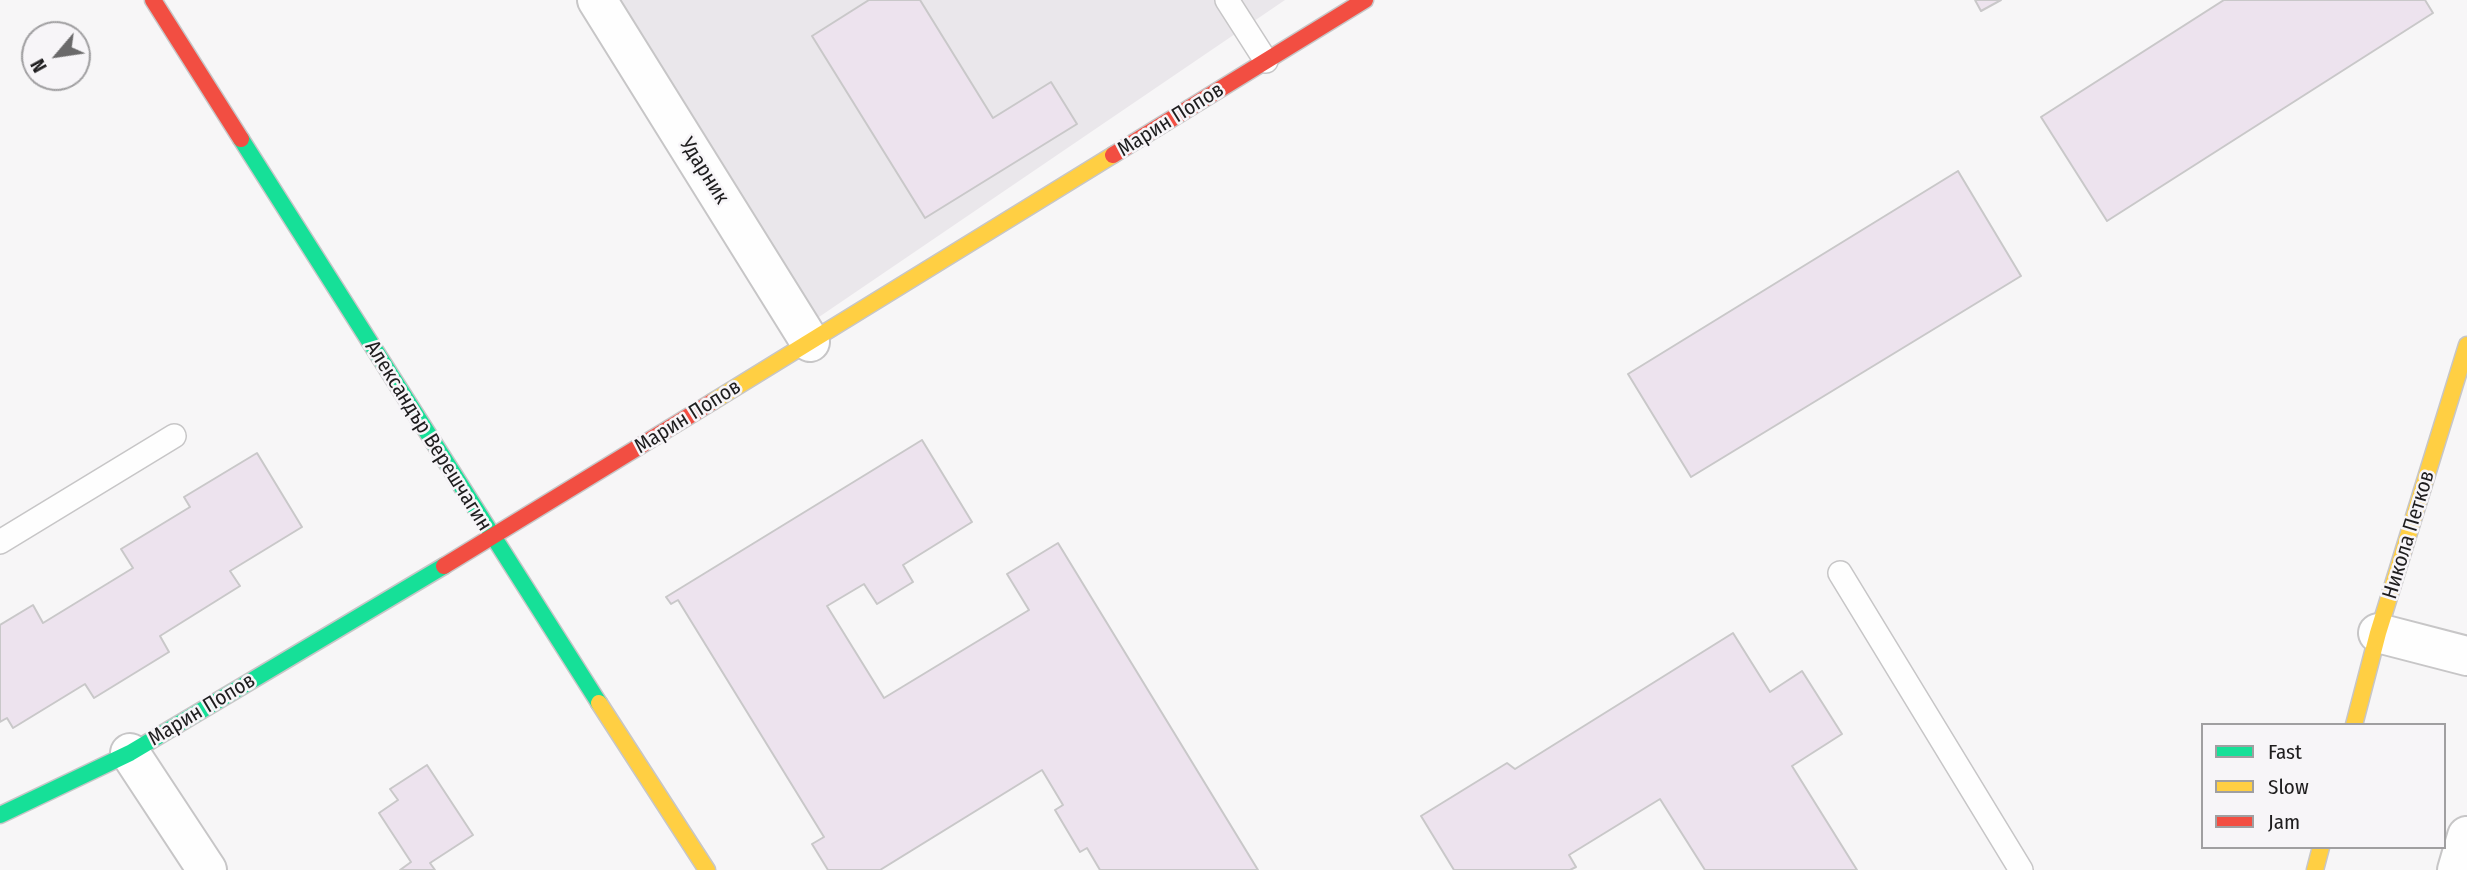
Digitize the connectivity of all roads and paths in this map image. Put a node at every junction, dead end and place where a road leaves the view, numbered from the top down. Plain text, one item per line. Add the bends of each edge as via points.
1 (153, 0) edge
2 (597, 0) edge
3 (1227, 0) edge
4 (1365, 0) edge
5 (1266, 61) junction
6 (810, 342) junction
7 (2467, 345) edge
8 (174, 436) dead end
9 (492, 537) junction
10 (0, 542) edge
11 (1840, 573) dead end
12 (2378, 633) junction
13 (2467, 656) edge
14 (2355, 723) edge
15 (130, 753) junction
16 (0, 816) edge
17 (2467, 836) edge
18 (2320, 849) edge
19 (206, 870) edge
20 (708, 870) edge
21 (2021, 870) edge
22 (2315, 870) edge
23 (2457, 870) edge

1 - 9 street, Александър Верешчагин
2 - 6 street, Ударник
3 - 5 lane
4 - 5 street, Марин Попов
5 - 6 street, Марин Попов
6 - 9 street, Марин Попов
7 - 12 street, Никола Петков
8 - 10 lane
9 - 15 street, Марин Попов
9 - 20 street, Александър Верешчагин
11 - 21 lane
12 - 13 street
12 - 14 street, Никола Петков
15 - 16 street, Марин Попов
15 - 19 street
17 - 23 street
18 - 22 street

